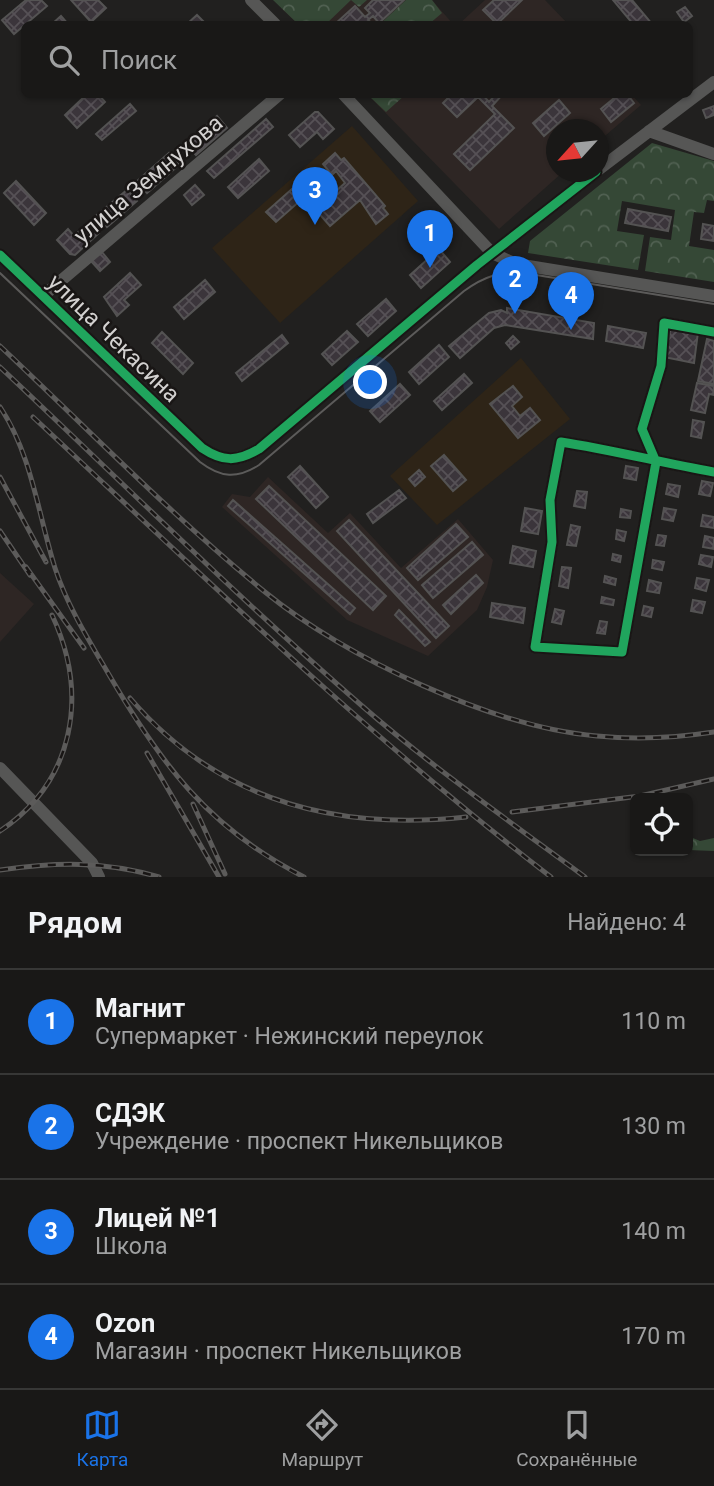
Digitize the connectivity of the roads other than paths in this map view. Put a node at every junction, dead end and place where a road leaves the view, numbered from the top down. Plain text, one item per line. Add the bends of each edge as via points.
1 (251, 0) edge
2 (272, 21) edge
3 (714, 82) edge
4 (275, 98) edge
5 (347, 98) edge
6 (693, 98) edge
7 (693, 98) edge
8 (649, 131) junction
9 (714, 154) edge
10 (609, 162) edge
11 (583, 182) edge
12 (492, 253) junction
13 (0, 255) edge
14 (43, 296) junction
15 (714, 296) edge
16 (714, 332) edge
17 (656, 462) junction
18 (714, 472) edge
19 (0, 768) edge
20 (99, 877) edge

1 - 2 street
3 - 7 street
4 - 14 street, улица Земнухова
5 - 12 street
6 - 8 street
8 - 9 street
8 - 10 street
11 - 12 street
12 - 14 street, улица Чекасина via 259,449 232,461 202,448
12 - 15 street via 516,264
13 - 14 street, улица Чекасина
16 - 17 street via 664,323 661,366 642,429
17 - 17 street via 561,442 550,500 552,542 535,647 622,652
17 - 18 street
19 - 20 street via 92,863

